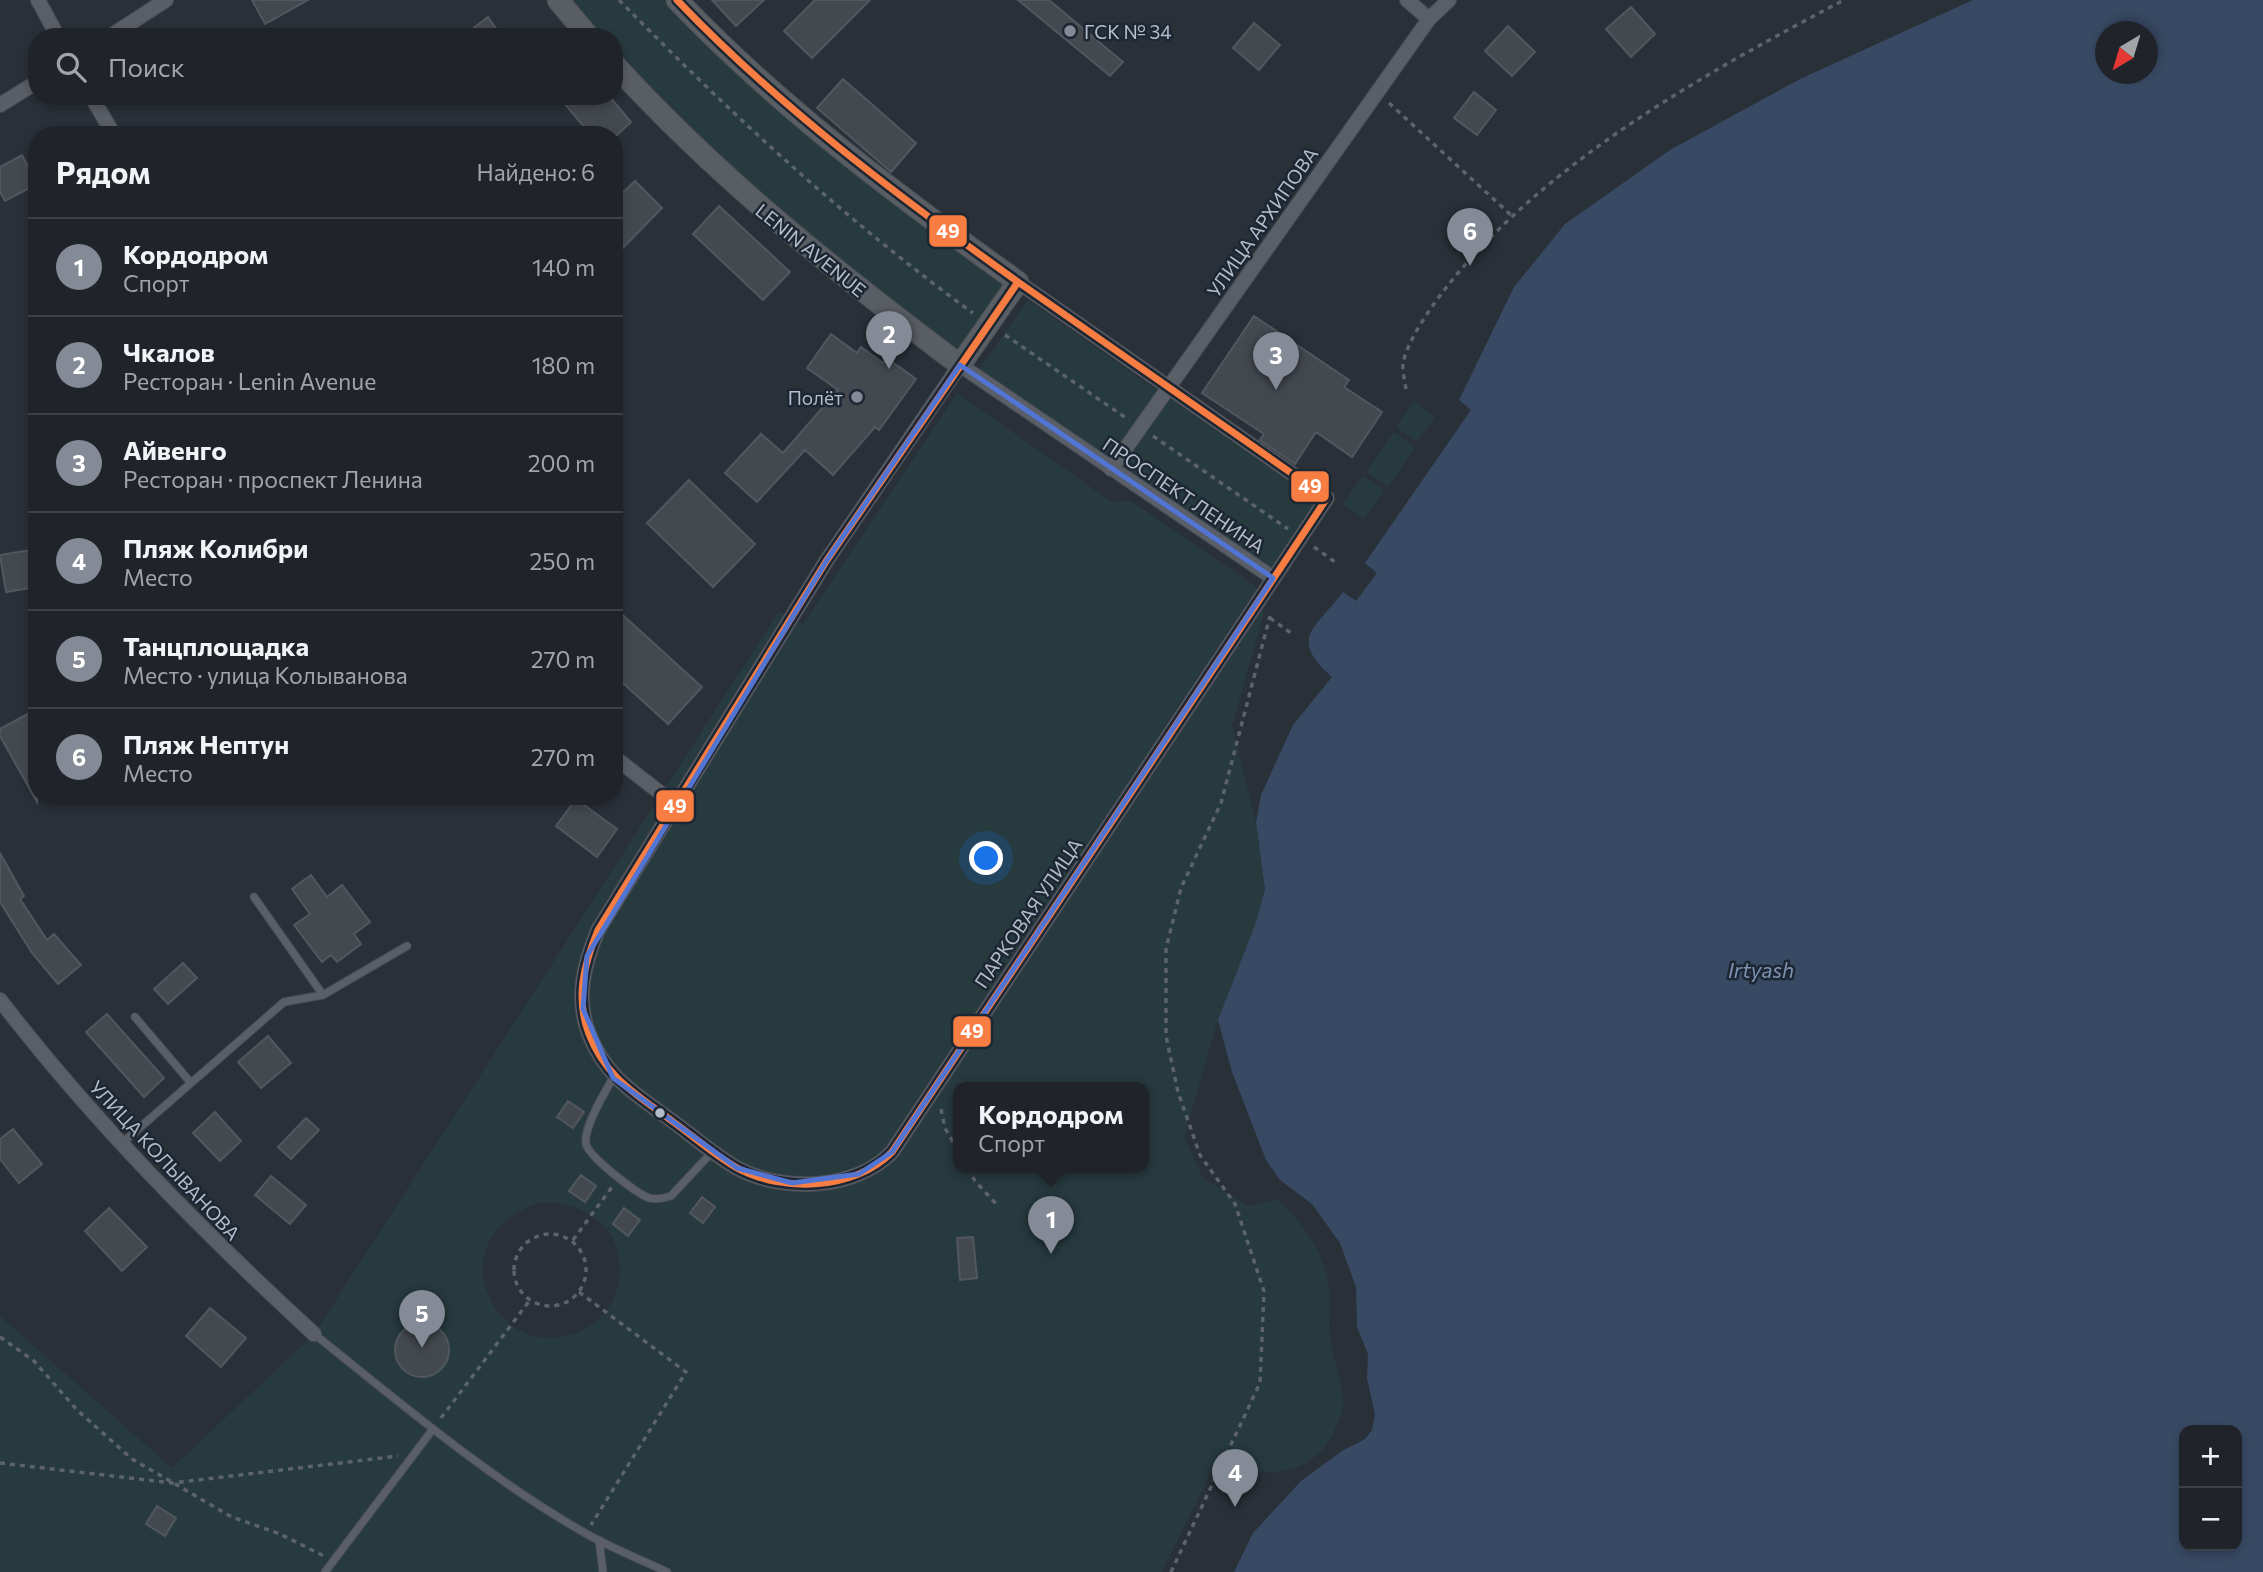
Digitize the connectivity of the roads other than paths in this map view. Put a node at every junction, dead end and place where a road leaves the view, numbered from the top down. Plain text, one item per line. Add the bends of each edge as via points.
1 (38, 0) edge
2 (166, 0) edge
3 (558, 0) edge
4 (677, 0) edge
5 (1407, 0) edge
6 (1449, 0) edge
7 (1429, 19) junction
8 (53, 28) edge
9 (123, 28) edge
10 (581, 28) edge
11 (623, 73) edge
12 (28, 88) edge
13 (96, 105) edge
14 (0, 106) edge
15 (109, 126) edge
16 (1018, 282) junction
17 (960, 365) junction
18 (1169, 388) junction
19 (1111, 469) junction
20 (1270, 582) junction
21 (623, 764) edge
22 (676, 805) junction
23 (254, 897) dead end
24 (407, 946) dead end
25 (323, 995) junction
26 (0, 1000) edge
27 (135, 1017) dead end
28 (613, 1078) junction
29 (191, 1083) junction
30 (120, 1145) junction
31 (713, 1151) junction
32 (314, 1334) joint
33 (433, 1429) junction
34 (599, 1540) junction
35 (325, 1572) edge
36 (603, 1572) edge
37 (667, 1572) edge

1 - 8 street
2 - 9 street
3 - 10 street
4 - 16 street via 782,99 886,186
5 - 7 street
6 - 7 street, УЛИЦА АРХИПОВА
7 - 18 street, УЛИЦА АРХИПОВА
11 - 17 street, LENIN AVENUE via 763,212
12 - 14 street
13 - 15 street
16 - 17 street
16 - 18 street, ПРОСПЕКТ ЛЕНИНА
17 - 19 street, ПРОСПЕКТ ЛЕНИНА
17 - 22 street, ПАРКОВАЯ УЛИЦА via 827,560
18 - 19 street, УЛИЦА АРХИПОВА
18 - 20 street, ПРОСПЕКТ ЛЕНИНА via 1327,498
19 - 20 street, ПРОСПЕКТ ЛЕНИНА
20 - 31 street, ПАРКОВАЯ УЛИЦА via 892,1152 878,1166 859,1174 792,1183 737,1168
21 - 22 street
22 - 28 street, ПАРКОВАЯ УЛИЦА via 598,930 587,956 583,1009 589,1032
23 - 25 lane
24 - 25 lane
25 - 29 lane via 284,1002
26 - 30 street, УЛИЦА КОЛЫВАНОВА
27 - 29 lane
28 - 31 street, ПАРКОВАЯ УЛИЦА
28 - 31 lane via 587,1132 586,1144 593,1156 620,1177 649,1198 671,1196
29 - 30 lane
30 - 32 street, УЛИЦА КОЛЫВАНОВА via 211,1239
32 - 33 lane
33 - 34 lane
33 - 35 lane
34 - 36 lane
34 - 37 lane

